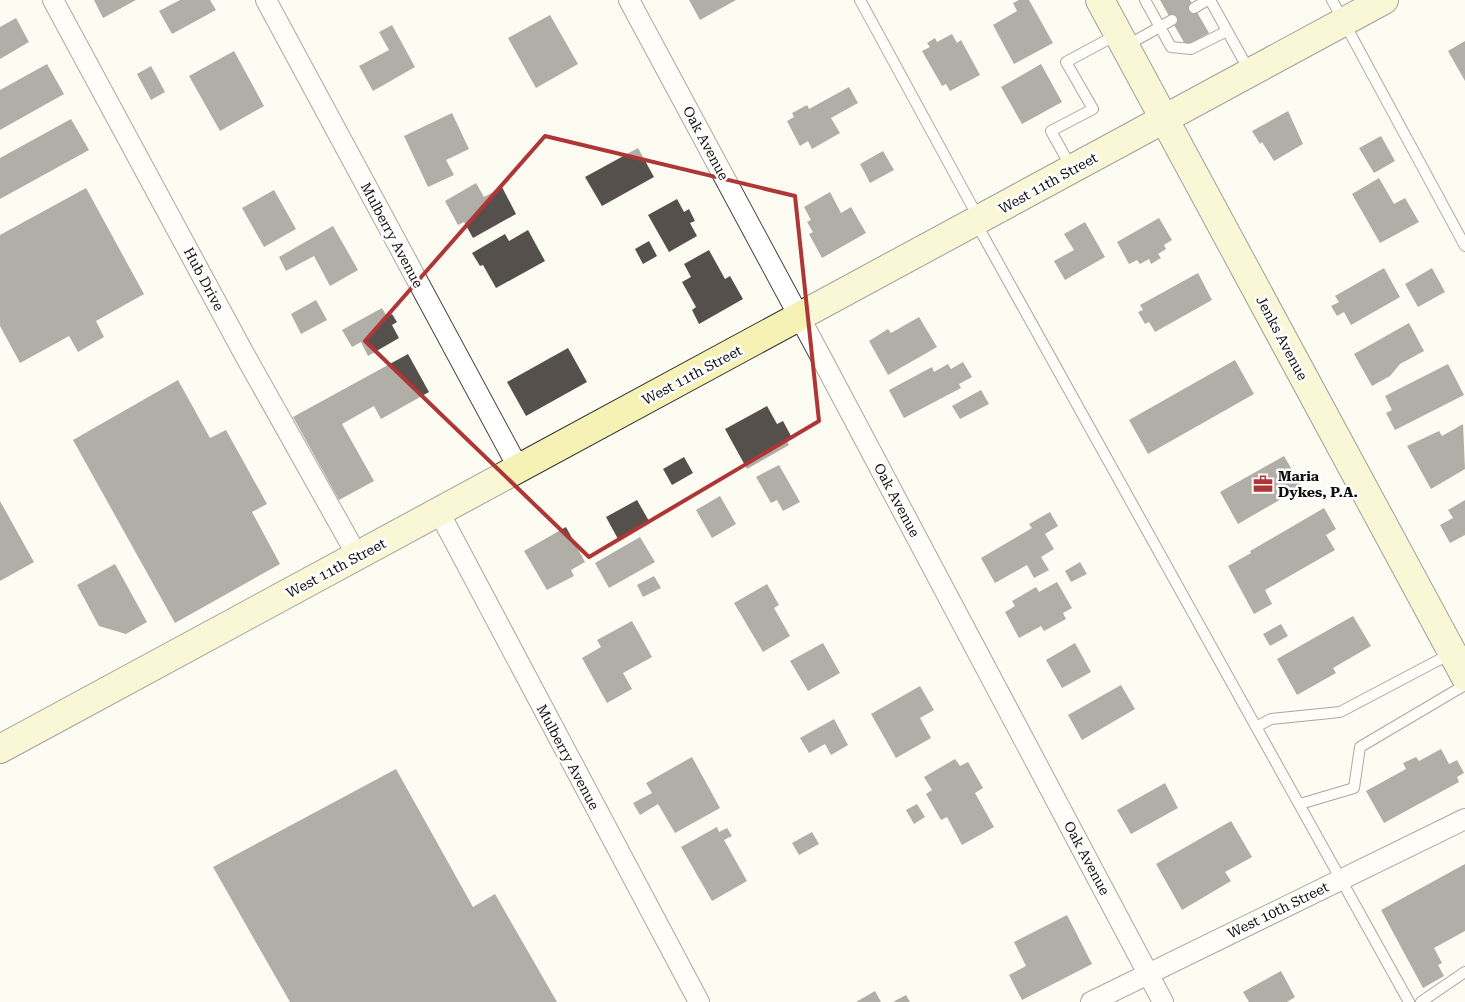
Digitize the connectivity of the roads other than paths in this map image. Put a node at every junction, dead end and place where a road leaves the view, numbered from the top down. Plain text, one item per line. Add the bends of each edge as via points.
1 (53, 0) edge
2 (266, 0) edge
3 (629, 0) edge
4 (860, 0) edge
5 (1100, 0) edge
6 (1145, 0) edge
7 (1209, 0) edge
8 (1384, 0) edge
9 (1194, 8) dead end
10 (1338, 11) edge
11 (1172, 20) dead end
12 (1160, 27) junction
13 (1227, 31) junction
14 (1122, 40) junction
15 (1250, 73) junction
16 (1164, 120) junction
17 (1072, 170) junction
18 (978, 221) junction
19 (1465, 246) edge
20 (800, 317) junction
21 (519, 469) junction
22 (439, 512) junction
23 (358, 557) junction
24 (1459, 664) edge
25 (1465, 685) edge
26 (1256, 727) junction
27 (0, 750) edge
28 (1300, 804) junction
29 (1465, 818) edge
30 (1341, 878) junction
31 (1465, 972) edge
32 (1148, 974) junction
33 (699, 1002) edge
34 (1091, 1002) edge
35 (1163, 1002) edge
36 (1409, 1002) edge
37 (1421, 1002) edge

1 - 23 street, Hub Drive
2 - 21 street, Mulberry Avenue
3 - 20 street, Oak Avenue
4 - 18 lane
5 - 14 main road, Jenks Avenue
6 - 12 lane
7 - 9 lane
7 - 13 lane
8 - 10 main road, West 11th Street
10 - 15 main road, West 11th Street
10 - 19 lane
11 - 12 lane
12 - 13 lane via 1171,47 1191,49
12 - 14 lane
13 - 15 lane
14 - 16 main road, Jenks Avenue
14 - 17 lane via 1066,62 1093,109 1052,131
15 - 16 main road, West 11th Street
16 - 17 main road, West 11th Street
16 - 24 main road, Jenks Avenue
17 - 18 main road, West 11th Street
18 - 20 main road, West 11th Street
18 - 26 lane
20 - 21 main road, West 11th Street
20 - 32 street, Oak Avenue
21 - 22 main road, West 11th Street
22 - 23 main road, West 11th Street
22 - 33 street, Mulberry Avenue
23 - 27 main road, West 11th Street
24 - 26 lane via 1340,712 1272,719
25 - 28 lane via 1360,747 1354,788
26 - 28 lane
28 - 30 lane
29 - 30 street, West 10th Street
30 - 32 street, West 10th Street
30 - 36 lane
31 - 37 lane
32 - 34 street, West 10th Street
32 - 35 street, Oak Avenue

